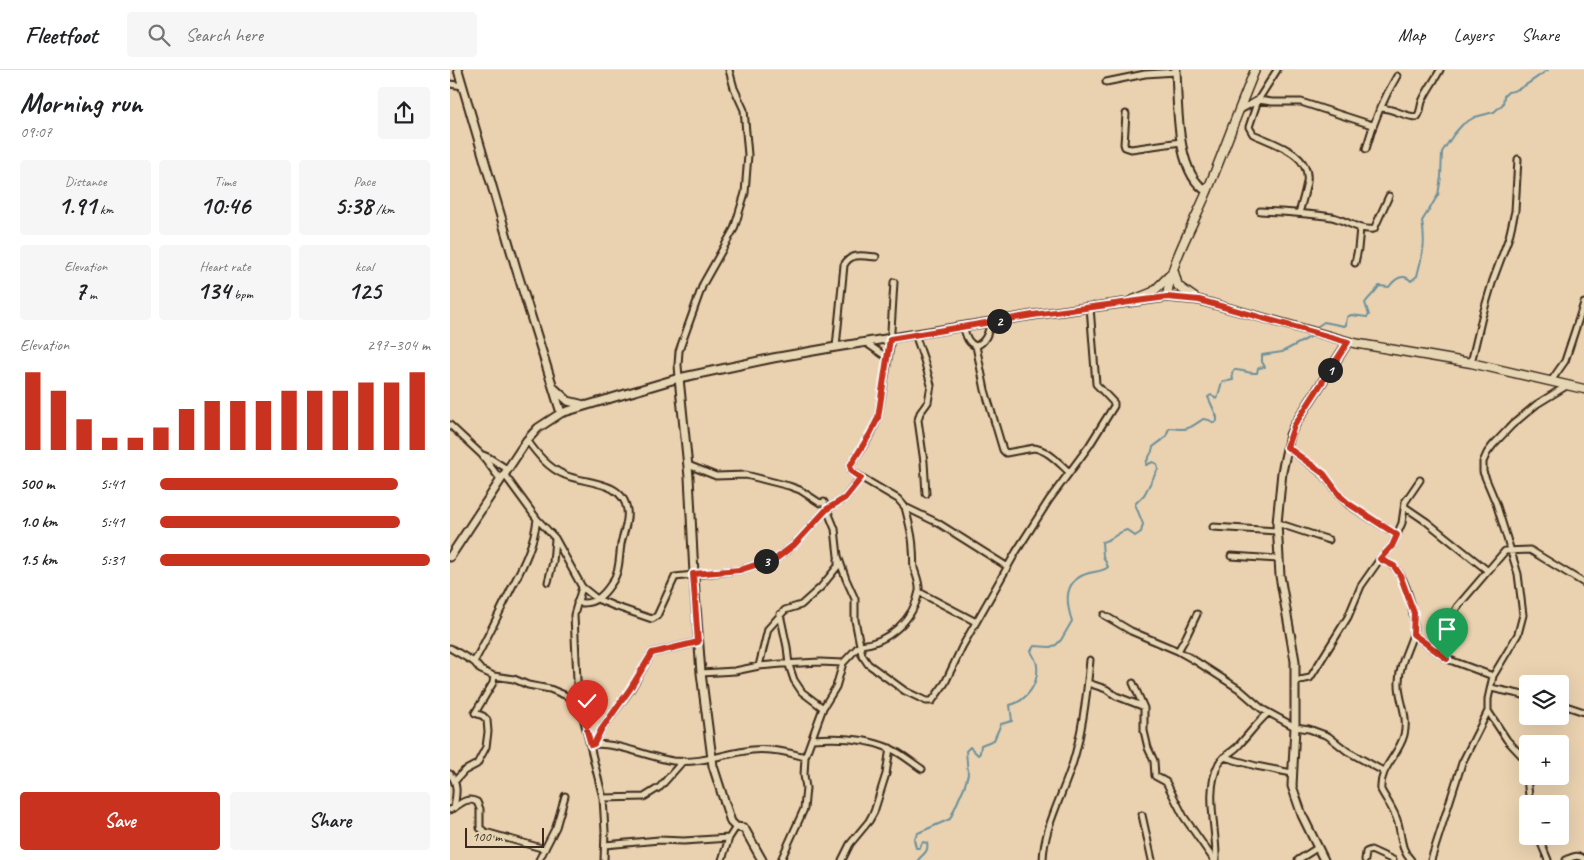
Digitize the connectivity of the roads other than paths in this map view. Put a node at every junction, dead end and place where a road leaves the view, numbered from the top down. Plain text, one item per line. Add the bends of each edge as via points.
1 (458, 70) edge
2 (729, 70) edge
3 (1255, 70) edge
4 (1277, 70) edge
5 (1440, 70) edge
6 (1176, 71) edge
7 (1397, 76) dead end
8 (1106, 82) dead end
9 (450, 84) edge
10 (463, 86) junction
11 (1258, 100) junction
12 (1380, 108) junction
13 (1237, 112) junction
14 (1126, 114) dead end
15 (1372, 125) junction
16 (1181, 142) junction
17 (1366, 149) dead end
18 (1518, 159) dead end
19 (1207, 191) junction
20 (1389, 196) dead end
21 (1260, 211) dead end
22 (1299, 213) junction
23 (1360, 228) junction
24 (876, 257) dead end
25 (1355, 263) dead end
26 (1174, 269) junction
27 (894, 282) dead end
28 (1167, 297) junction
29 (1133, 300) junction
30 (1199, 300) junction
31 (1584, 303) edge
32 (1090, 307) junction
33 (990, 322) junction
34 (963, 326) junction
35 (915, 334) junction
36 (890, 339) junction
37 (1348, 342) junction
38 (866, 343) junction
39 (976, 346) junction
40 (836, 347) junction
41 (888, 358) junction
42 (1471, 364) junction
43 (680, 378) junction
44 (1551, 381) junction
45 (1568, 385) junction
46 (554, 387) junction
47 (1584, 389) edge
48 (586, 406) junction
49 (561, 413) junction
50 (450, 425) edge
51 (527, 440) junction
52 (1287, 447) junction
53 (482, 455) junction
54 (688, 465) junction
55 (1069, 472) junction
56 (504, 474) junction
57 (861, 478) junction
58 (1420, 480) dead end
59 (926, 494) dead end
60 (905, 506) junction
61 (1405, 507) junction
62 (827, 509) junction
63 (537, 520) junction
64 (1213, 527) dead end
65 (1277, 527) junction
66 (1397, 535) junction
67 (555, 538) junction
68 (1329, 540) dead end
69 (1511, 550) junction
70 (838, 556) junction
71 (1231, 556) dead end
72 (450, 557) edge
73 (1278, 559) junction
74 (1380, 559) junction
75 (1008, 567) junction
76 (1488, 571) junction
77 (693, 574) junction
78 (548, 582) dead end
79 (1584, 583) edge
80 (582, 587) junction
81 (919, 592) junction
82 (597, 599) junction
83 (578, 602) junction
84 (780, 614) junction
85 (1197, 614) dead end
86 (1104, 615) dead end
87 (976, 622) junction
88 (1413, 634) junction
89 (698, 642) junction
90 (860, 645) junction
91 (1432, 646) junction
92 (450, 648) edge
93 (1178, 651) junction
94 (1090, 660) dead end
95 (474, 662) junction
96 (843, 663) junction
97 (789, 665) junction
98 (759, 666) junction
99 (701, 673) junction
100 (494, 676) junction
101 (1493, 676) junction
102 (1295, 681) junction
103 (1088, 683) junction
104 (1133, 683) dead end
105 (1491, 688) junction
106 (1519, 694) edge
107 (579, 701) junction
108 (1142, 706) junction
109 (1569, 707) edge
110 (823, 708) junction
111 (1488, 711) junction
112 (1584, 712) edge
113 (1268, 713) junction
114 (1295, 727) junction
115 (812, 740) junction
116 (592, 745) junction
117 (890, 748) junction
118 (805, 757) junction
119 (1224, 757) junction
120 (712, 759) junction
121 (682, 761) junction
122 (922, 768) dead end
123 (1383, 771) junction
124 (1292, 773) junction
125 (450, 774) edge
126 (456, 781) junction
127 (1529, 795) edge
128 (565, 796) dead end
129 (603, 798) junction
130 (452, 809) edge
131 (1142, 815) dead end
132 (736, 827) junction
133 (729, 838) junction
134 (605, 845) junction
135 (1542, 845) edge
136 (1317, 848) junction
137 (545, 849) junction
138 (1584, 859) edge
139 (539, 860) edge
140 (604, 860) edge
141 (722, 860) edge
142 (762, 860) edge
143 (781, 860) edge
144 (842, 860) edge
145 (1043, 860) edge
146 (1152, 860) edge
147 (1215, 860) edge
148 (1298, 860) edge
149 (1324, 860) edge
150 (1365, 860) edge
151 (1393, 860) edge
152 (1411, 860) edge
153 (1431, 860) edge
154 (1548, 860) edge
155 (1566, 860) edge

1 - 10 street
2 - 43 street via 744,110 748,155 745,193 734,229 703,284 679,351
3 - 13 main road
4 - 11 street
5 - 12 street via 1422,100 1417,117
6 - 8 street
6 - 16 street
7 - 12 street
9 - 10 street
10 - 46 street
11 - 13 street
11 - 15 street via 1306,103
11 - 22 street via 1250,131 1296,154 1306,170 1307,180
12 - 15 street
13 - 19 main road
14 - 16 street via 1125,147 1131,149
15 - 17 street
16 - 19 street via 1190,172
18 - 42 street via 1515,212
19 - 26 main road
20 - 23 street via 1374,228
21 - 22 street
22 - 23 street via 1335,218
23 - 25 street
24 - 40 street via 853,256 844,265
26 - 28 main road
26 - 29 main road via 1154,292
26 - 30 main road via 1178,286
27 - 36 street
28 - 29 street
28 - 30 main road
29 - 32 street
30 - 37 main road
31 - 44 street via 1565,361
32 - 33 street
32 - 55 street via 1096,384 1114,406
33 - 34 street
33 - 39 street via 986,337
34 - 35 street
34 - 39 street via 967,339
35 - 36 street
35 - 59 street via 931,385 928,402 918,420
36 - 38 street
36 - 41 street
37 - 42 main road
37 - 52 street via 1294,426
38 - 40 street
38 - 41 street
39 - 55 street via 1003,450 1012,453 1038,449 1053,457
40 - 43 street
41 - 57 street via 878,418 850,466 852,472
42 - 44 main road
43 - 48 street
43 - 54 street
44 - 45 main road
45 - 47 main road
45 - 69 street via 1537,404 1512,425 1487,452 1483,462 1483,472
46 - 48 street via 568,401
46 - 49 street
48 - 49 street
49 - 51 street via 538,428
50 - 53 street
51 - 56 street
51 - 82 street via 538,456 554,469 575,478 602,483 623,500 627,519 618,574
52 - 65 street
52 - 66 street via 1324,474 1349,504
53 - 56 street
53 - 56 street via 490,458
54 - 62 street via 716,476 746,475 789,486 820,503 824,502
54 - 77 street
55 - 75 street
56 - 63 street
56 - 72 street
57 - 60 street
57 - 62 street via 845,498
58 - 61 street
60 - 75 street
60 - 81 street
61 - 66 street
61 - 76 street
62 - 70 street via 835,530
62 - 77 street via 794,545 777,558 740,570
63 - 67 street
63 - 95 street via 526,560
64 - 65 street
65 - 68 street
65 - 73 street
66 - 74 street
67 - 78 street
67 - 80 street
69 - 76 street via 1504,552
69 - 79 street via 1530,550
69 - 101 street via 1518,574 1523,615 1518,634
70 - 84 street via 838,566 821,587 801,604
70 - 90 street via 855,599
71 - 73 street
73 - 102 street via 1292,641
74 - 88 street via 1394,566 1400,575 1414,613
74 - 102 street via 1310,678
75 - 87 street
76 - 91 street via 1457,607
77 - 82 street via 674,577 654,618 640,616
77 - 89 street
80 - 82 street
80 - 83 street
81 - 87 street
81 - 90 street via 909,616 898,628 886,638
82 - 83 street via 589,604
83 - 107 street via 574,615
84 - 97 street
84 - 98 street via 768,629
85 - 93 street
86 - 93 street
87 - 90 street via 945,683 932,701 905,691 881,674 865,660
88 - 91 street
88 - 123 street via 1399,675 1398,687 1404,712 1403,737
89 - 99 street
89 - 116 street via 652,653
90 - 96 street
91 - 101 street via 1447,659
92 - 95 street
93 - 113 street via 1239,689
94 - 103 street
95 - 100 street via 481,670
96 - 97 street
96 - 110 street via 836,687
97 - 98 street
97 - 110 street via 802,692
98 - 99 street
99 - 120 street
100 - 107 street via 550,689
100 - 126 street via 475,713 486,720 486,747 477,764 464,771
101 - 105 street
102 - 114 street
103 - 108 street
103 - 145 street via 1076,748 1044,838
104 - 108 street
105 - 106 street
105 - 111 street
107 - 116 street
108 - 147 street via 1144,731 1154,761 1155,776 1166,782 1184,817
109 - 112 street
110 - 115 street
111 - 127 street via 1525,762
111 - 153 street via 1462,763
113 - 114 street
113 - 119 street
114 - 123 street via 1328,736
114 - 124 street
115 - 117 street via 835,737
115 - 118 street
116 - 121 street via 612,746
116 - 129 street
117 - 122 street
117 - 144 street via 874,812
118 - 120 street via 782,751 752,750
118 - 143 street via 804,809
119 - 124 street
119 - 147 street via 1214,775
120 - 121 street
120 - 132 street via 731,822
121 - 129 street via 665,782 644,797
123 - 152 street via 1380,790 1396,816 1403,849
124 - 136 street via 1294,794
125 - 126 street
126 - 130 street
128 - 137 street
129 - 134 street
130 - 137 street via 472,799 477,802 480,828 485,832
131 - 146 street
132 - 133 street
132 - 142 street via 744,828
133 - 134 street
133 - 141 street
134 - 140 street
135 - 154 street
136 - 148 street
136 - 149 street
137 - 139 street
138 - 155 street via 1574,856
150 - 151 street via 1366,852 1371,850

